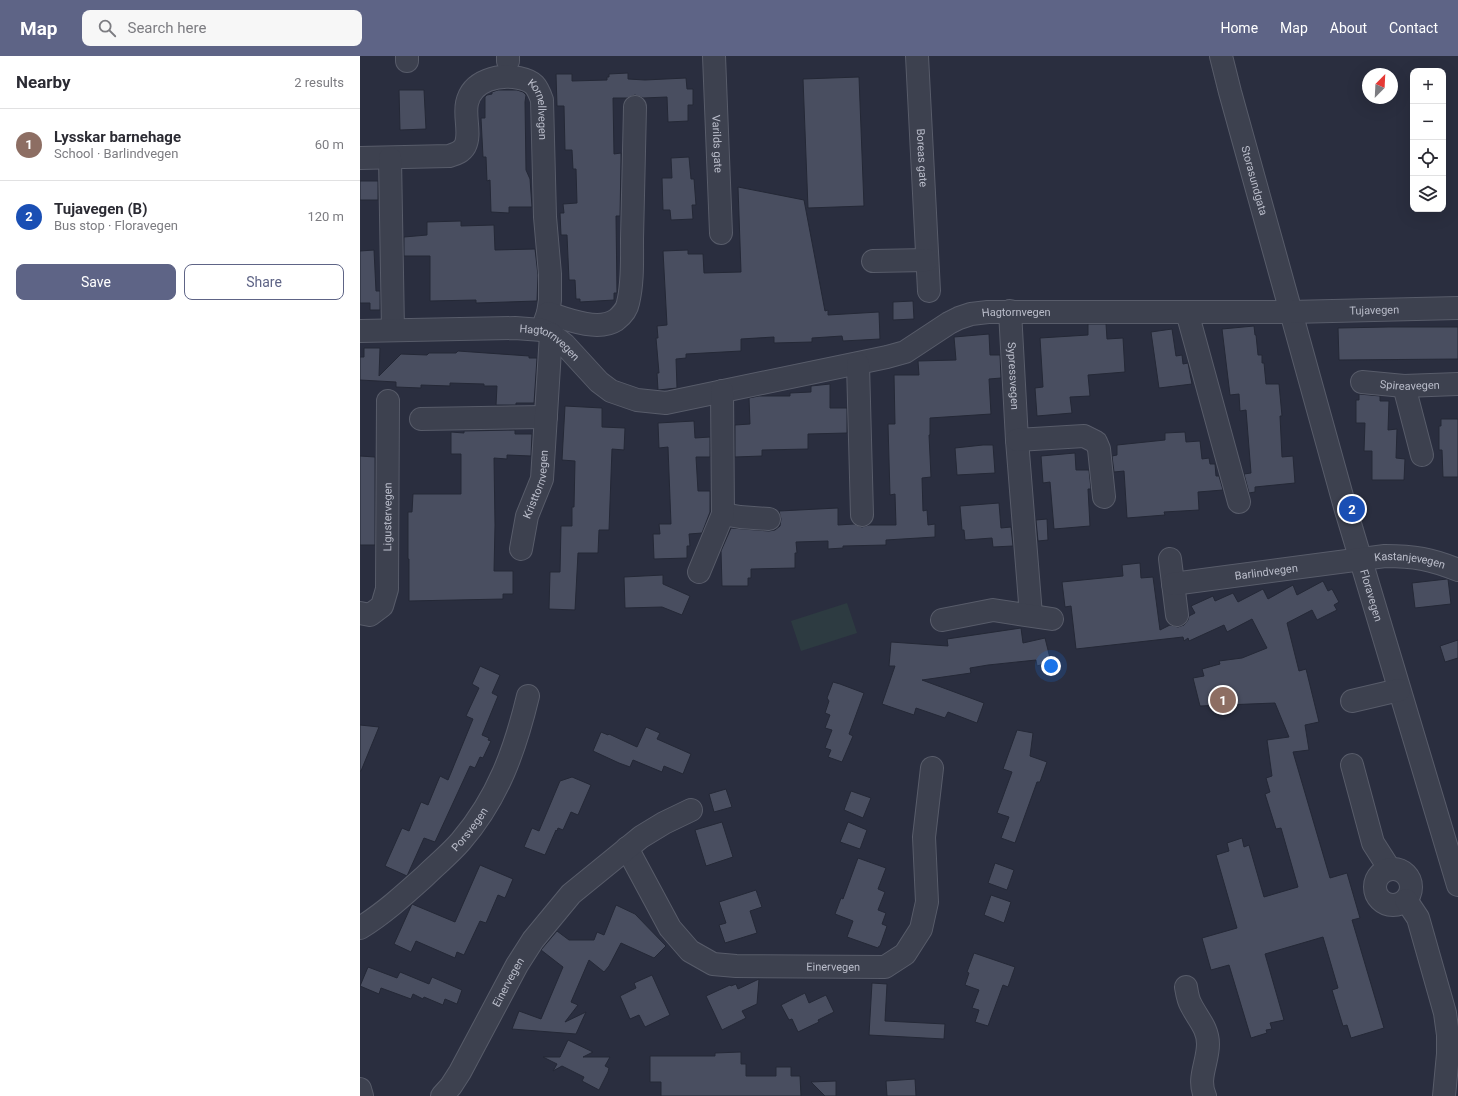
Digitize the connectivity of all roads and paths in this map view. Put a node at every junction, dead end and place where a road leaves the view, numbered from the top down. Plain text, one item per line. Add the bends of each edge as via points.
1 (714, 56) edge
2 (917, 56) edge
3 (1222, 56) edge
4 (635, 107) dead end
5 (360, 158) edge
6 (390, 158) junction
7 (721, 232) dead end
8 (927, 260) junction
9 (872, 261) dead end
10 (929, 291) dead end
11 (1290, 308) junction
12 (1458, 308) edge
13 (1010, 311) junction
14 (1187, 312) junction
15 (547, 326) junction
16 (393, 330) junction
17 (360, 331) edge
18 (858, 364) junction
19 (1362, 382) dead end
20 (1458, 384) edge
21 (1404, 386) junction
22 (722, 391) junction
23 (388, 401) dead end
24 (546, 417) junction
25 (421, 418) dead end
26 (1017, 440) junction
27 (1422, 455) dead end
28 (1104, 497) dead end
29 (1239, 502) dead end
30 (723, 514) junction
31 (862, 515) dead end
32 (769, 519) dead end
33 (521, 550) dead end
34 (1360, 558) junction
35 (1170, 560) dead end
36 (1458, 570) edge
37 (699, 572) dead end
38 (1173, 584) junction
39 (1030, 608) junction
40 (360, 614) edge
41 (1177, 615) dead end
42 (1052, 619) dead end
43 (942, 620) dead end
44 (1399, 690) junction
45 (528, 696) dead end
46 (1352, 701) dead end
47 (1352, 765) dead end
48 (932, 768) dead end
49 (691, 810) dead end
50 (627, 848) junction
51 (1389, 868) junction
52 (1458, 885) edge
53 (1406, 900) junction
54 (360, 928) edge
55 (1186, 987) dead end
56 (360, 1089) edge
57 (362, 1096) edge
58 (442, 1096) edge
59 (1205, 1096) edge
60 (1444, 1096) edge

1 - 7 street, Varilds gate
2 - 8 street, Boreas gate
3 - 11 street, Storasundgata
4 - 15 street via 628,305 616,320 606,324 577,322
5 - 6 street, Kornellvegen
6 - 15 street, Kornellvegen via 450,156 458,153 465,146 467,138 467,104 472,91 483,82 498,77 531,81 542,100 545,217 550,274
6 - 16 street
8 - 9 street
8 - 10 street, Boreas gate
11 - 12 street, Tujavegen
11 - 14 street, Hagtornvegen
11 - 34 street, Floravegen
13 - 14 street, Hagtornvegen
13 - 18 street, Hagtornvegen via 982,312 959,318 905,352
13 - 26 street, Sypressvegen
14 - 29 street
15 - 16 street, Hagtornvegen
15 - 22 street, Hagtornvegen via 599,382 611,391 637,400 666,403
15 - 24 street, Kristtornvegen
16 - 17 street, Hagtornvegen
18 - 22 street, Hagtornvegen
18 - 31 street
19 - 21 street, Spireavegen
20 - 21 street, Spireavegen
21 - 27 street
22 - 30 street
23 - 40 street, Ligustervegen via 387,589 382,606 370,615
24 - 25 street
24 - 33 street, Kristtornvegen via 542,479 527,516
26 - 28 street via 1095,434
26 - 39 street, Sypressvegen
30 - 32 street
30 - 37 street
34 - 36 street, Kastanjevegen via 1409,556 1425,558
34 - 38 street, Barlindvegen
34 - 44 street, Floravegen
35 - 38 street
38 - 41 street
39 - 42 street
39 - 43 street via 993,610
44 - 46 street
44 - 52 street, Floravegen
45 - 54 street, Porsvegen via 502,779 481,815 461,842 403,896
47 - 51 street via 1373,843
48 - 50 street, Einervegen via 924,837 927,902 922,929 905,954 885,967 713,964 690,951 670,928
49 - 50 street, Einervegen via 664,823
50 - 58 street, Einervegen via 571,894 533,940 460,1072
51 - 53 street via 1401,870 1409,878 1412,890
51 - 53 street via 1376,879 1376,896 1384,904 1396,906
53 - 60 street via 1418,918 1445,1013 1448,1054
55 - 59 street via 1190,1004 1207,1035 1208,1045 1201,1082
56 - 57 street

